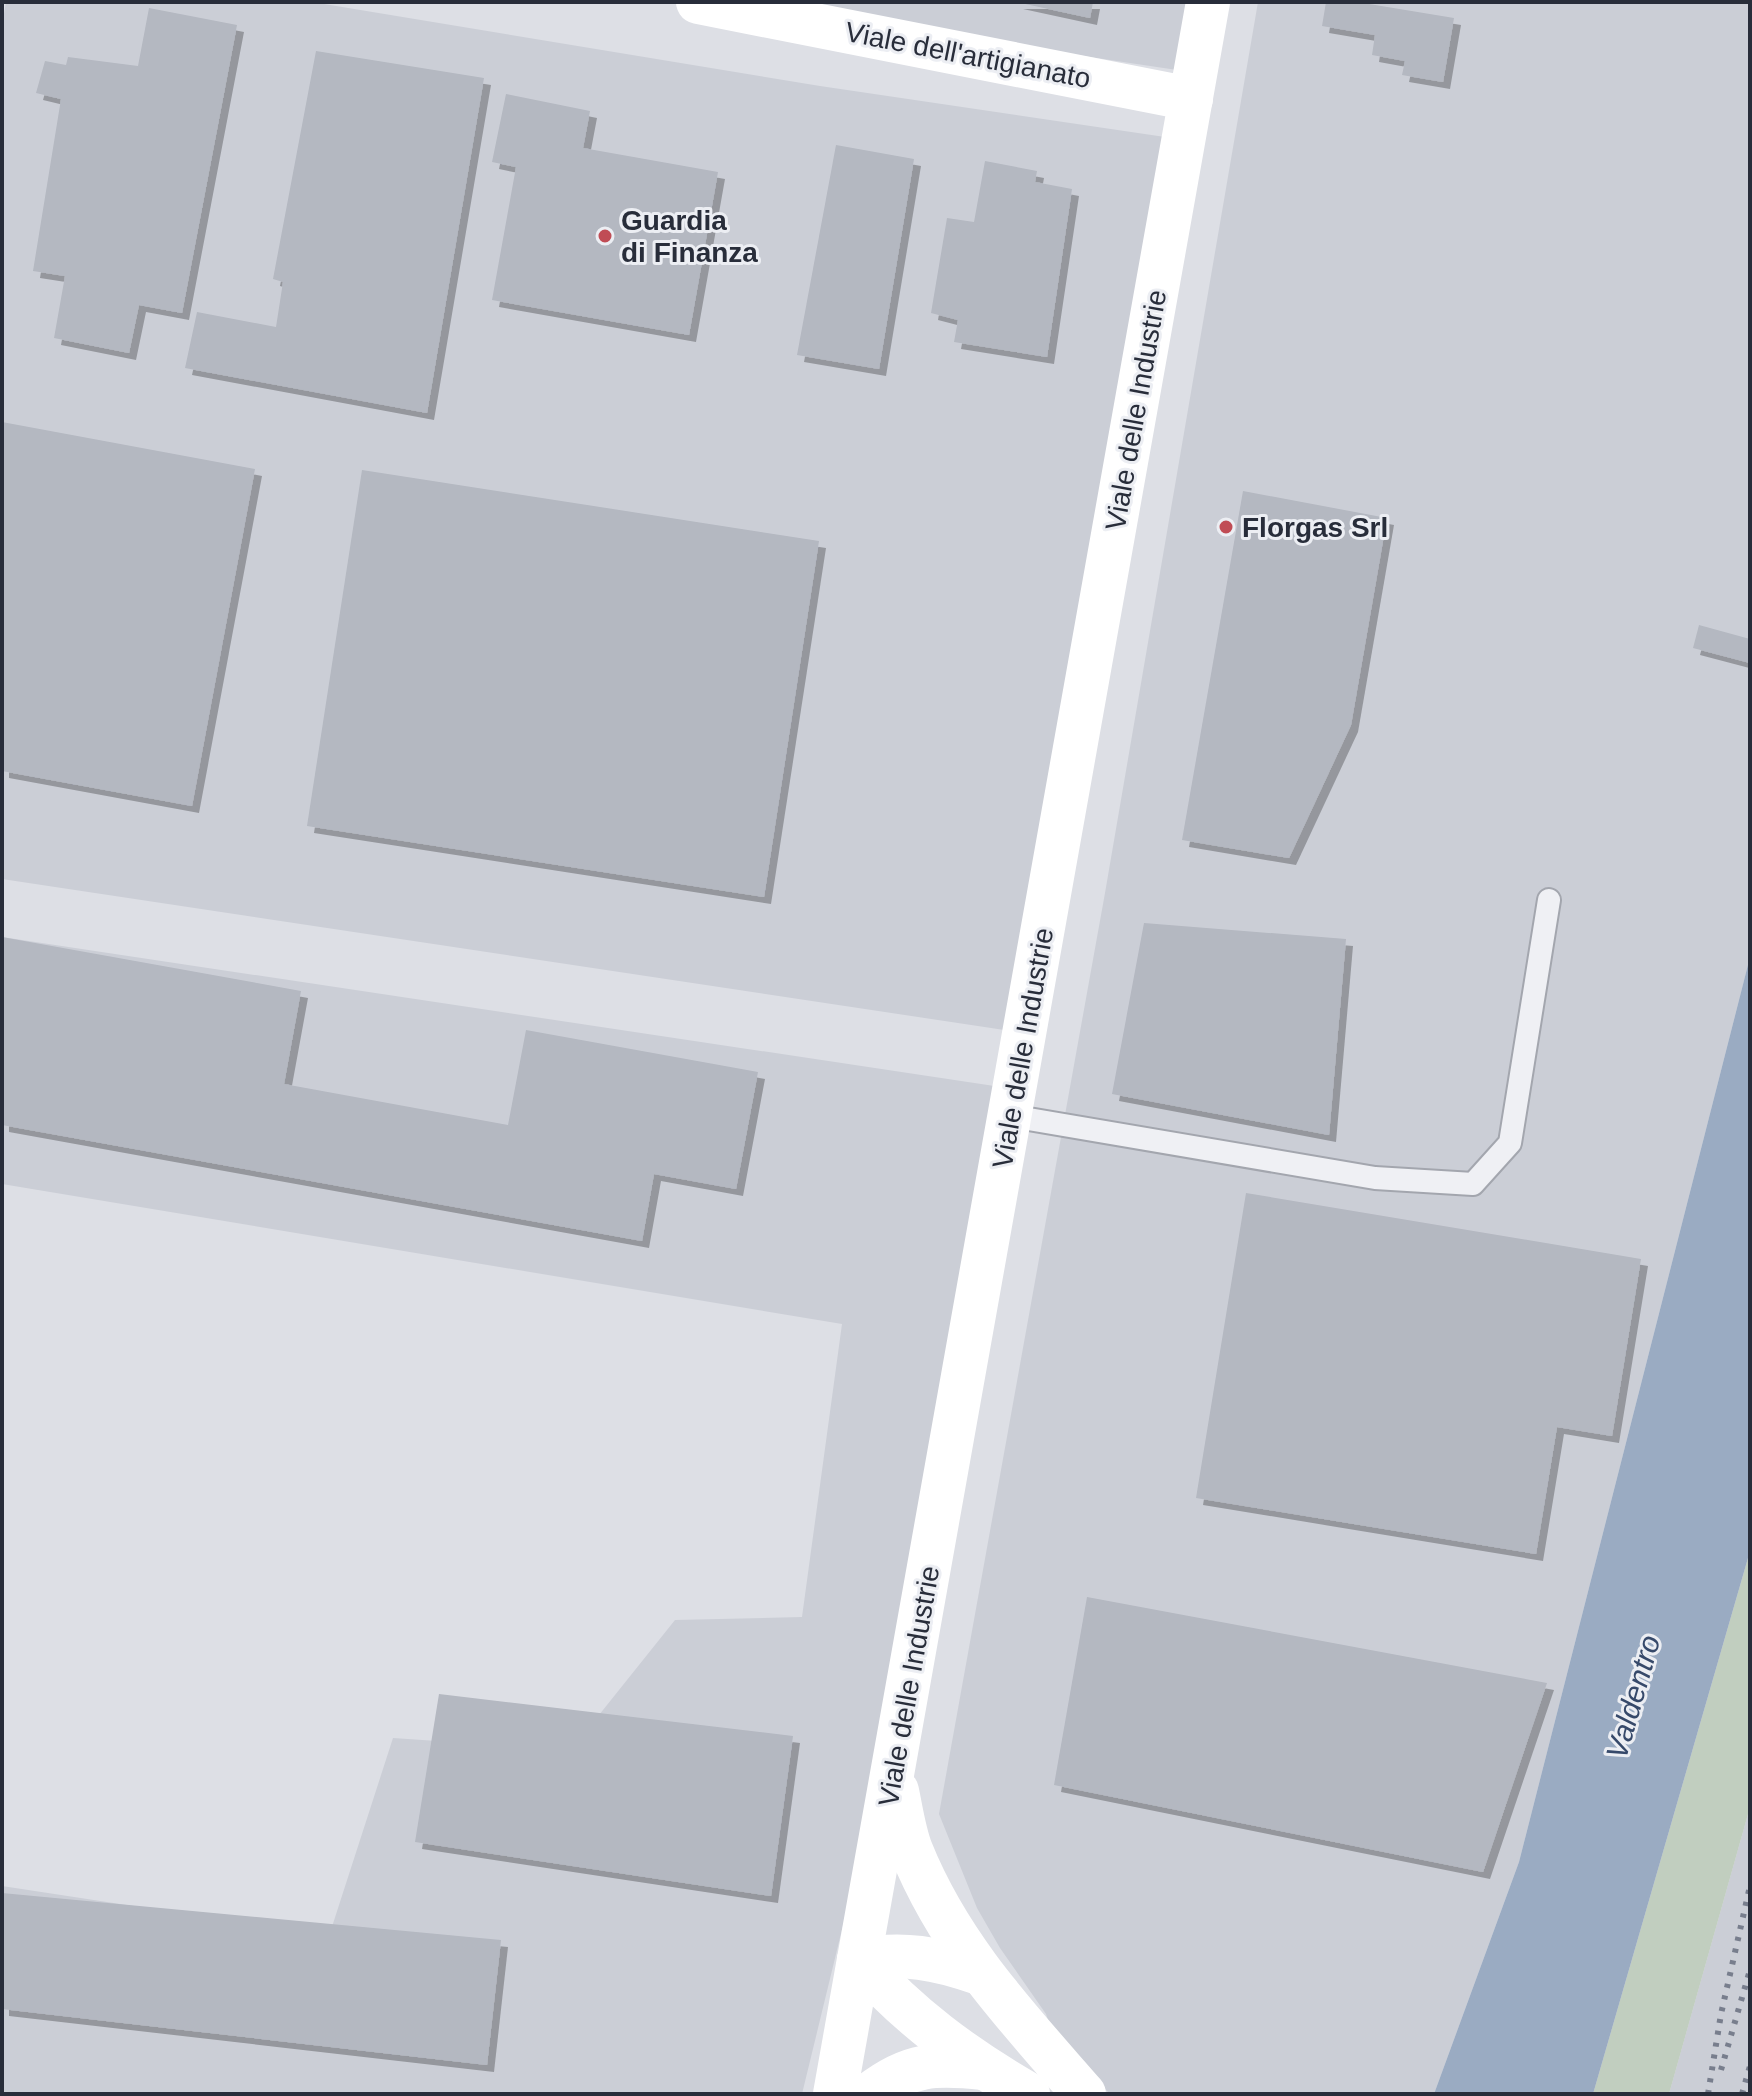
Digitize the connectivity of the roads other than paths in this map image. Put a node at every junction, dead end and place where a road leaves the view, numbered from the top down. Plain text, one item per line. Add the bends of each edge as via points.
1 (698, 2) edge
2 (1208, 2) edge
3 (1191, 99) junction
4 (1549, 900) dead end
5 (1011, 1116) junction
6 (893, 1777) junction
7 (859, 1960) junction
8 (979, 1973) junction
9 (984, 2068) junction
10 (835, 2094) edge
11 (870, 2094) edge
12 (1028, 2094) edge
13 (1084, 2094) edge

1 - 3 main road, Viale dell'artigianato
2 - 3 main road, Viale delle Industrie
3 - 5 main road, Viale delle Industrie
4 - 5 lane via 1510,1143 1473,1184 1375,1178
5 - 6 main road, Viale delle Industrie
6 - 7 main road, Viale delle Industrie
6 - 8 main road via 910,1848 933,1898
7 - 8 main road via 920,1955
7 - 9 main road via 913,2015
7 - 10 main road, Viale delle Industrie
8 - 13 main road
9 - 11 main road via 923,2065
9 - 12 main road

